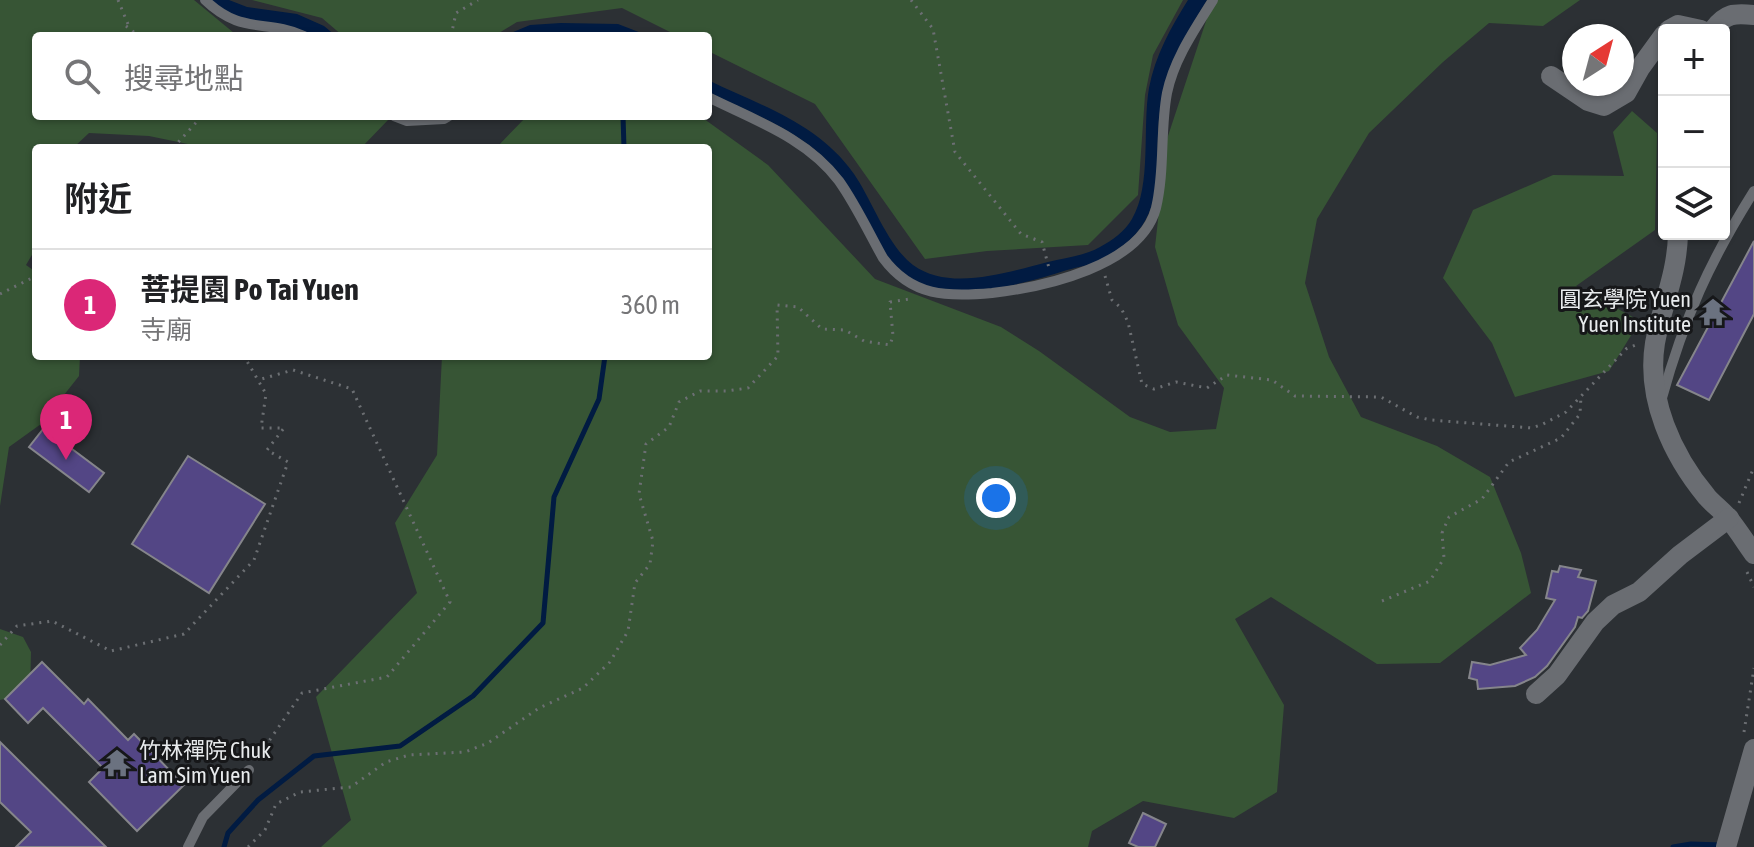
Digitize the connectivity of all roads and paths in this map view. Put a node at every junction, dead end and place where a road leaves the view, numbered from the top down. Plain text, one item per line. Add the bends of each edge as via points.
1 (118, 0) edge
2 (205, 0) edge
3 (478, 0) edge
4 (911, 0) edge
5 (1213, 0) edge
6 (1754, 1) edge
7 (1754, 15) edge
8 (1718, 24) edge
9 (134, 32) edge
10 (286, 32) edge
11 (452, 32) edge
12 (1658, 43) edge
13 (1551, 76) dead end
14 (712, 99) edge
15 (198, 120) edge
16 (404, 120) edge
17 (431, 120) edge
18 (177, 144) edge
19 (1754, 191) edge
20 (1677, 240) edge
21 (1101, 265) junction
22 (32, 278) edge
23 (1052, 280) junction
24 (0, 294) edge
25 (937, 294) junction
26 (1643, 343) dead end
27 (246, 360) edge
28 (258, 380) junction
29 (1581, 396) junction
30 (1659, 407) junction
31 (1754, 467) edge
32 (1732, 514) junction
33 (1754, 554) edge
34 (1382, 601) dead end
35 (0, 645) edge
36 (1536, 694) dead end
37 (1754, 749) edge
38 (249, 770) joint
39 (188, 847) edge
40 (248, 847) edge
41 (1726, 847) edge

1 - 9 path
2 - 10 lane via 228,19
3 - 11 path via 456,13
4 - 23 path via 933,29 955,152 1021,234 1042,242
5 - 21 lane via 1180,56 1167,92 1151,220 1128,251
6 - 7 lane
7 - 8 street via 1729,13
12 - 13 street via 1626,93 1604,106
14 - 25 lane via 815,155 839,182 892,269 919,289
15 - 18 path
16 - 17 lane
19 - 30 lane via 1694,298
20 - 30 street via 1655,342 1653,376
21 - 23 lane
21 - 29 path via 1112,300 1128,322 1142,384 1154,389 1176,382 1207,388 1227,375 1272,380 1295,396 1381,397 1431,420 1532,428 1566,412
22 - 24 path
23 - 25 lane via 993,292
25 - 40 path via 890,302 890,345 864,341 845,330 822,329 798,307 777,305 778,356 748,388 700,391 679,402 669,427 646,444 639,494 653,541 650,564 635,583 628,631 610,662 583,688 539,708 488,743 465,752 409,755 386,762 351,787 300,792 276,804 265,830
26 - 29 path via 1626,349
27 - 28 path
28 - 35 path via 266,394 261,428 284,428 267,450 288,462 254,560 184,634 111,651 52,621 17,626
28 - 38 path via 293,370 352,389 450,602 387,677 302,693
29 - 34 path via 1580,414 1561,438 1509,462 1482,499 1449,517 1442,533 1442,564 1430,581
30 - 32 street via 1690,474 1708,498
31 - 32 path
32 - 33 street
32 - 36 street via 1639,592 1613,605
37 - 41 street
38 - 39 lane via 203,817

